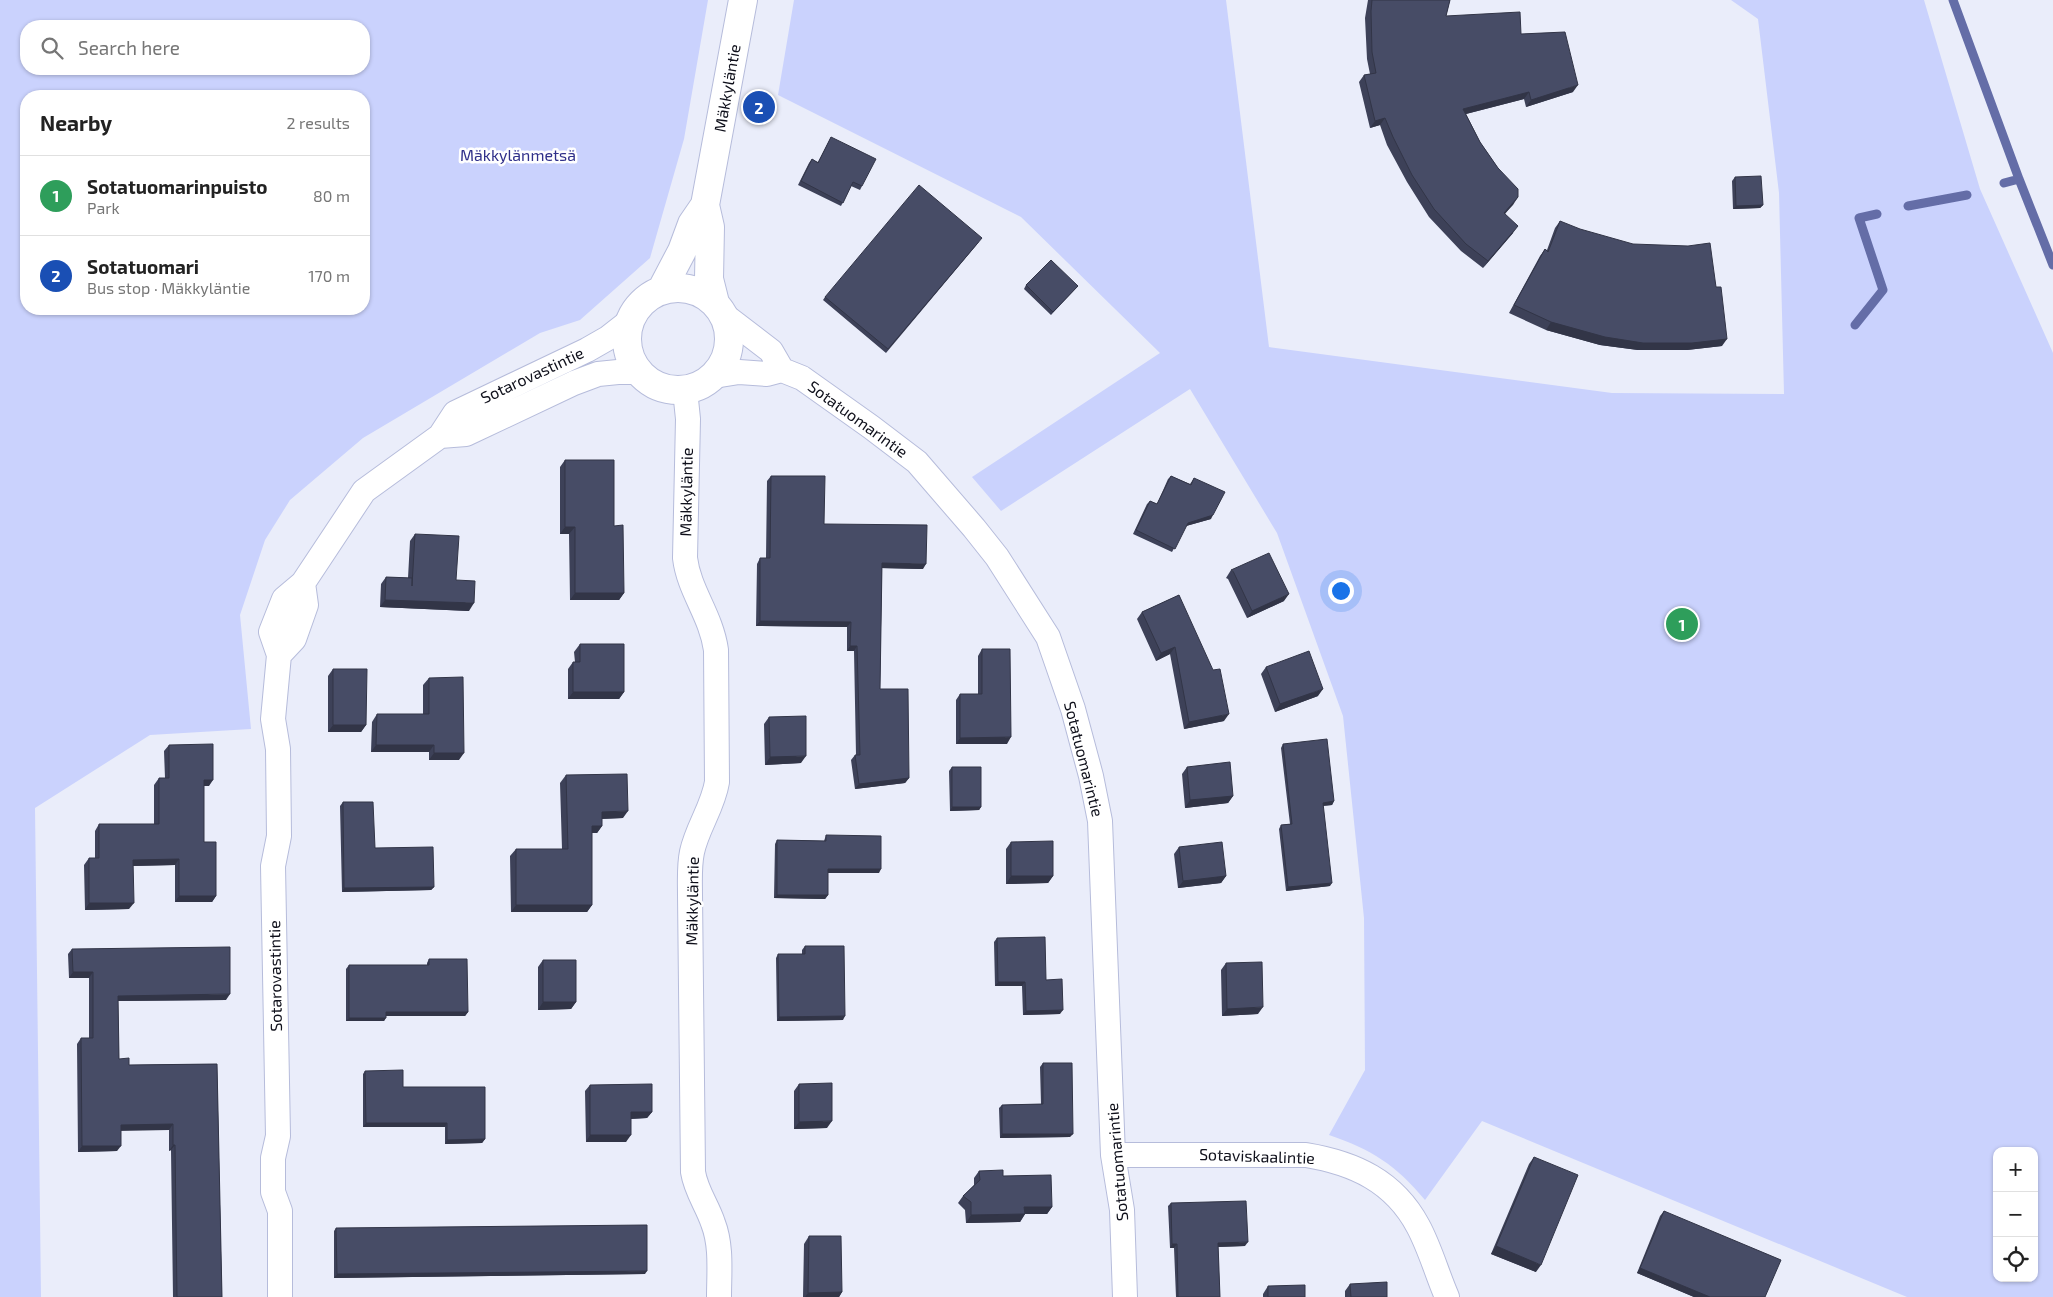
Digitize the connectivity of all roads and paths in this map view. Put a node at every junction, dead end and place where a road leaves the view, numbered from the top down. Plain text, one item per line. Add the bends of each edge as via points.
1 (743, 0) edge
2 (705, 205) junction
3 (660, 291) junction
4 (719, 309) junction
5 (631, 320) junction
6 (782, 370) junction
7 (639, 372) junction
8 (714, 376) junction
9 (684, 390) junction
10 (440, 436) junction
11 (1113, 1155) junction
12 (280, 1297) edge
13 (719, 1297) edge
14 (1125, 1297) edge
15 (1447, 1297) edge

1 - 2 street, Mäkkyläntie
2 - 3 street, Mäkkyläntie via 692,224 682,251
2 - 4 street, Mäkkyläntie via 710,227 709,279
3 - 4 street via 690,289 703,294
3 - 5 street via 648,298
4 - 6 street via 771,351
4 - 8 street via 730,340 723,366
5 - 7 street via 628,348
5 - 10 street, Sotarovastintie via 587,350 455,413
6 - 8 street via 767,374 739,372
6 - 11 street, Sotatuomarintie via 802,378 917,462 996,557 1048,637 1073,709 1100,821
7 - 9 street via 660,387
7 - 10 street, Sotarovastintie via 598,374 466,434
8 - 9 street via 695,388
9 - 13 street, Mäkkyläntie via 688,419 687,573 713,630 716,650 716,782 714,797 692,850 690,871 693,1172 696,1187 714,1224 719,1248
10 - 12 street, Sotarovastintie via 364,490 303,583 306,605 294,639 279,655 273,719 278,749 279,836 272,866 278,1136 273,1158 273,1192 280,1212
11 - 14 street, Sotatuomarintie via 1122,1210
11 - 15 street, Sotaviskaalintie via 1306,1156 1353,1167 1372,1176 1410,1213

